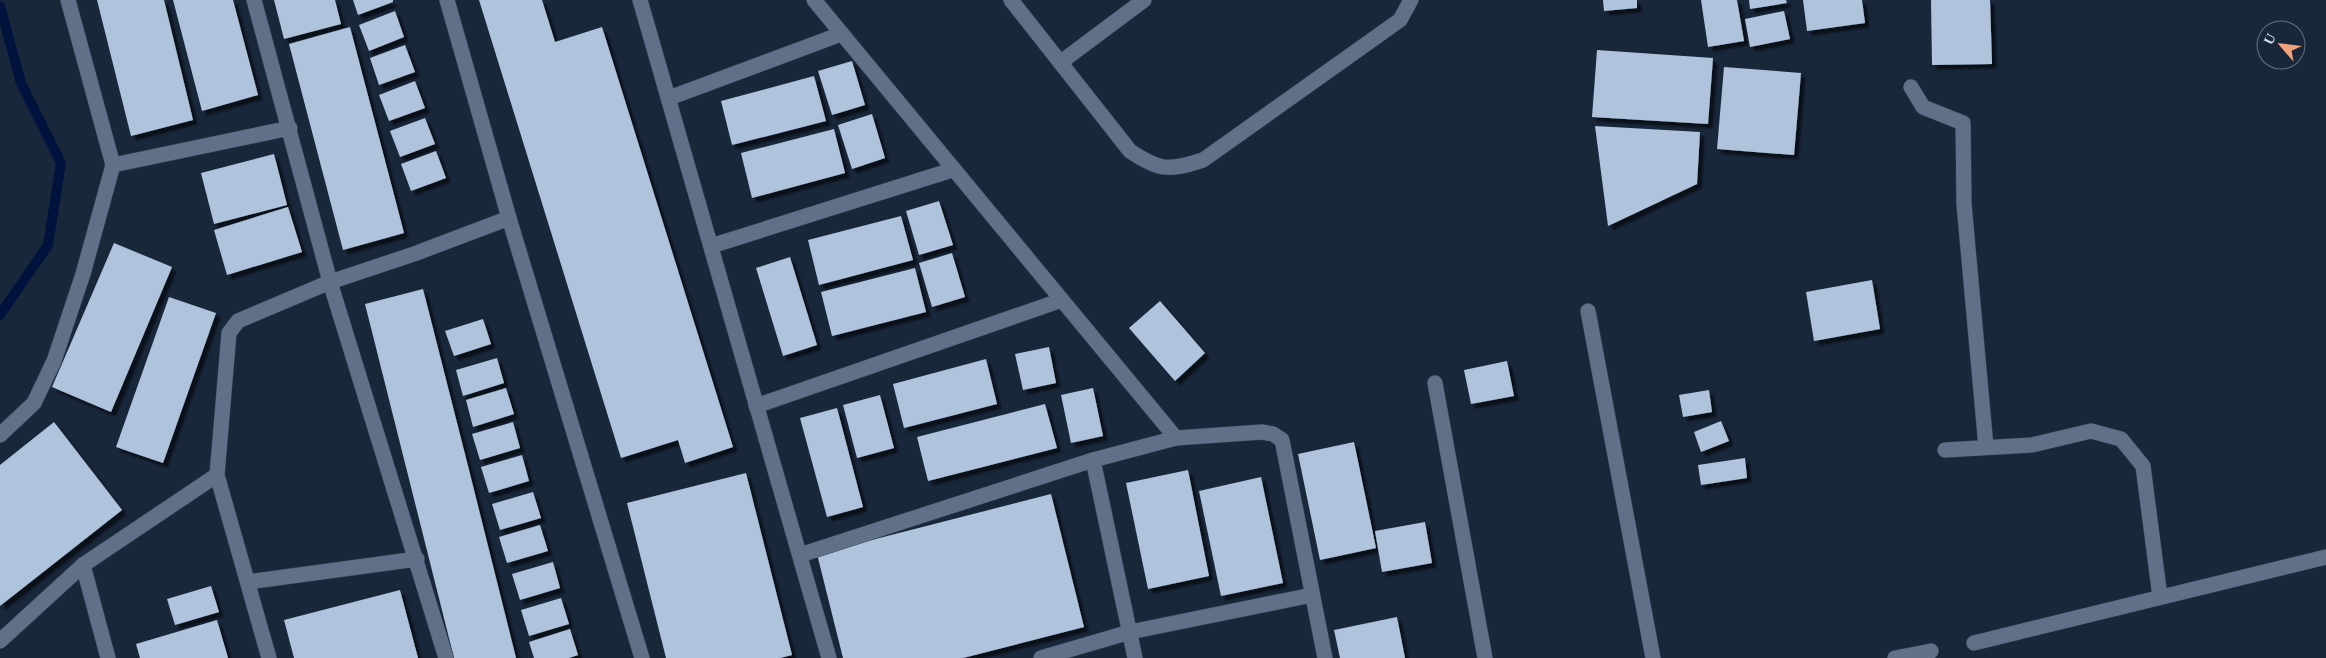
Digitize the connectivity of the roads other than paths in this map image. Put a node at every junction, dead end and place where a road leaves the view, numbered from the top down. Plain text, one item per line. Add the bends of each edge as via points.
1 (68, 0) edge
2 (254, 0) edge
3 (447, 0) edge
4 (640, 0) edge
5 (814, 0) edge
6 (1011, 0) edge
7 (1144, 0) edge
8 (1411, 0) edge
9 (841, 34) junction
10 (1061, 62) junction
11 (1911, 87) dead end
12 (669, 98) junction
13 (290, 128) junction
14 (113, 165) junction
15 (952, 170) junction
16 (509, 218) junction
17 (711, 246) junction
18 (330, 282) junction
19 (1062, 300) junction
20 (1588, 311) dead end
21 (1435, 383) dead end
22 (756, 406) junction
23 (0, 435) edge
24 (1176, 438) junction
25 (1986, 447) junction
26 (1945, 450) dead end
27 (1093, 460) junction
28 (217, 475) junction
29 (800, 555) junction
30 (2326, 557) edge
31 (417, 559) junction
32 (83, 565) junction
33 (248, 582) junction
34 (1312, 595) junction
35 (2160, 597) junction
36 (1130, 632) junction
37 (0, 640) edge
38 (1974, 643) dead end
39 (1931, 651) dead end
40 (108, 658) edge
41 (269, 658) edge
42 (446, 658) edge
43 (642, 658) edge
44 (829, 658) edge
45 (1041, 658) edge
46 (1135, 658) edge
47 (1325, 658) edge
48 (1485, 658) edge
49 (1652, 658) edge
50 (1895, 658) edge

1 - 14 street
2 - 13 street
3 - 16 street
4 - 12 street
5 - 9 street
6 - 10 street
7 - 10 street
8 - 10 street via 1400,20 1203,160 1174,169 1149,164 1130,150
9 - 12 street
9 - 15 street
11 - 25 street via 1923,107 1963,123 1964,204
12 - 17 street
13 - 14 street
13 - 18 street
14 - 23 street via 83,274 54,361 34,403
15 - 17 street
15 - 19 street
16 - 18 street
16 - 43 street
17 - 22 street
18 - 28 street via 238,321 229,332
18 - 31 street
19 - 22 street
19 - 24 street
20 - 49 street
21 - 48 street
22 - 29 street
24 - 27 street
24 - 34 street via 1262,432 1282,440
25 - 26 street
25 - 35 street via 2032,445 2091,431 2121,439 2143,466
27 - 29 street
27 - 36 street
28 - 32 street
28 - 33 street
29 - 44 street
30 - 35 street
31 - 33 street
31 - 42 street
32 - 37 street
32 - 40 street
33 - 41 street
34 - 36 street
34 - 47 street
35 - 38 street
36 - 45 street
36 - 46 street
39 - 50 street

